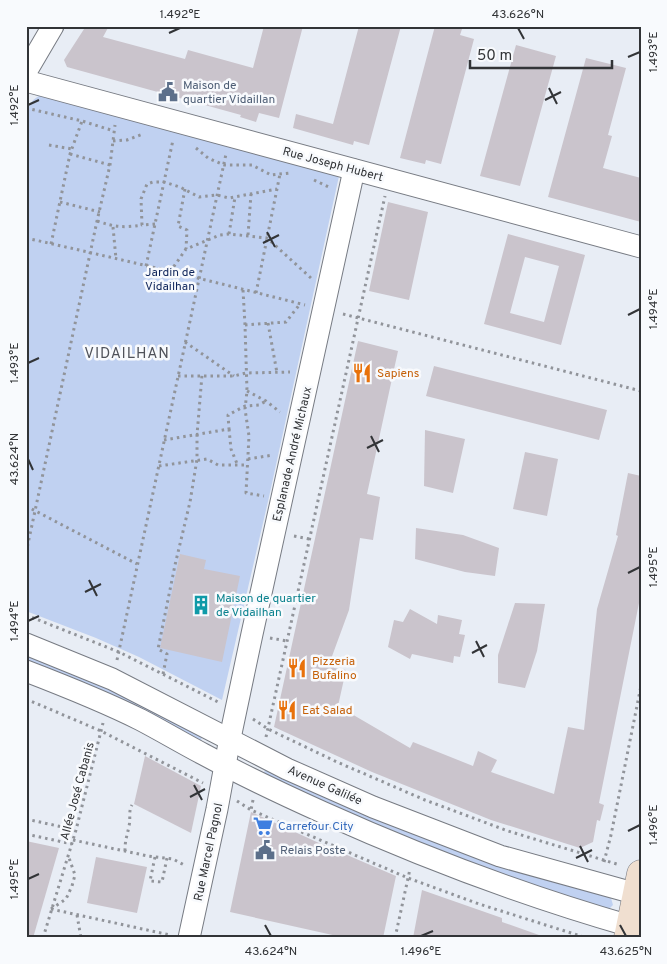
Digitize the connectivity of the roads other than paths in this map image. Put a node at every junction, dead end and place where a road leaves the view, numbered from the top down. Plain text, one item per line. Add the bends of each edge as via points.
1 (53, 26) edge
2 (26, 72) edge
3 (26, 81) edge
4 (354, 170) junction
5 (641, 246) edge
6 (26, 644) edge
7 (26, 670) edge
8 (230, 738) junction
9 (226, 766) junction
10 (635, 911) edge
11 (183, 937) edge

1 - 2 street
3 - 4 street, Rue Joseph Hubert
4 - 5 street, Rue Joseph Hubert
4 - 8 street, Esplanade André Michaux
6 - 8 street, Avenue Galilée via 120,683
7 - 9 street, Avenue Galilée via 107,704
8 - 9 street, Esplanade André Michaux
8 - 10 street, Avenue Galilée via 287,769 420,826 500,856 595,883
9 - 10 street, Avenue Galilée via 323,813 496,883 590,914
9 - 11 street, Rue Marcel Pagnol via 204,872

